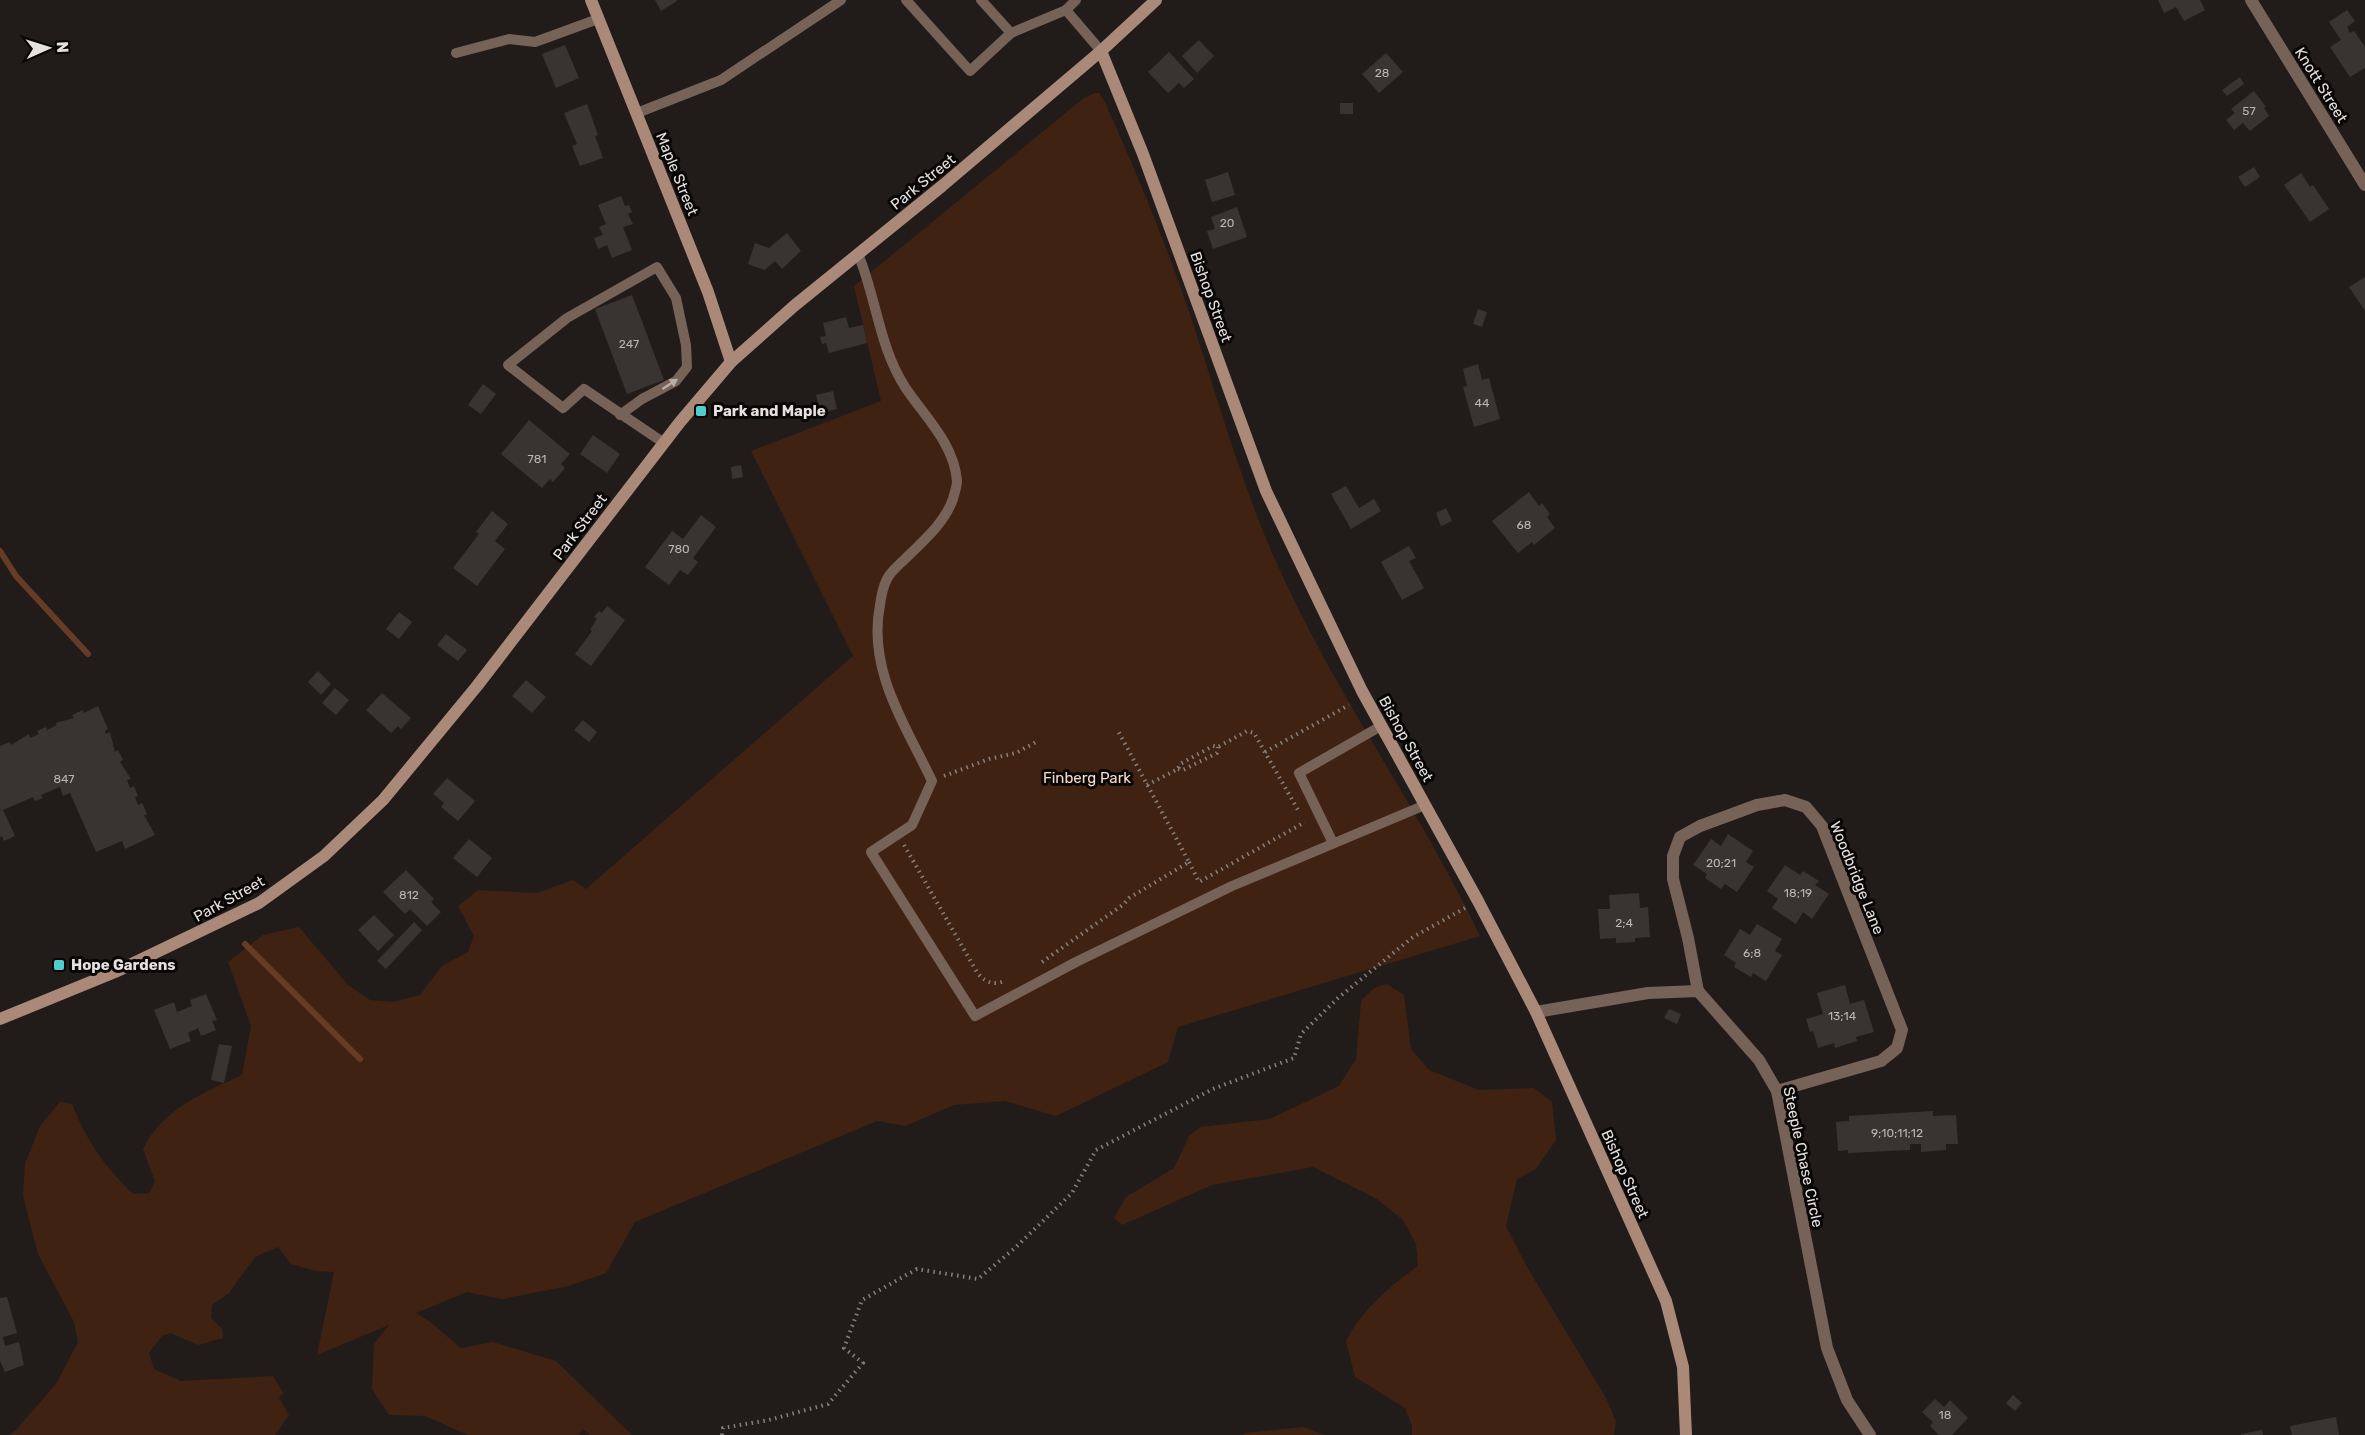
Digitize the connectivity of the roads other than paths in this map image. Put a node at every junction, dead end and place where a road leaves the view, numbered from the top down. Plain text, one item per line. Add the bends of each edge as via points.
1 (591, 0) edge
2 (841, 0) edge
3 (906, 0) edge
4 (981, 0) edge
5 (1076, 0) edge
6 (1156, 0) edge
7 (2251, 0) edge
8 (1066, 10) junction
9 (598, 19) junction
10 (1011, 33) junction
11 (1101, 51) junction
12 (456, 53) dead end
13 (637, 112) junction
14 (2365, 185) edge
15 (858, 254) junction
16 (731, 362) junction
17 (620, 415) junction
18 (664, 442) junction
19 (1382, 726) junction
20 (1425, 805) junction
21 (1334, 843) junction
22 (1698, 991) junction
23 (1536, 1012) junction
24 (0, 1019) edge
25 (1777, 1091) junction
26 (1686, 1435) edge
27 (1870, 1435) edge

1 - 9 main road, Maple Street
2 - 13 lane via 721,80
3 - 10 lane via 970,71
4 - 10 lane
5 - 8 lane
6 - 11 main road, Park Street
7 - 14 street, Knott Street
8 - 10 lane
8 - 11 lane
9 - 12 lane via 535,42 509,39
9 - 13 main road, Maple Street
11 - 15 main road, Park Street
11 - 19 main road, Bishop Street via 1143,154 1266,491 1335,638
13 - 16 main road, Maple Street via 708,292
15 - 16 main road, Park Street
15 - 21 lane via 888,351 904,386 942,439 957,482 949,509 937,526 887,579 879,611 878,646 887,690 932,781 912,825 871,852 975,1016 1145,927
16 - 18 main road, Park Street
17 -> 17 lane via 676,381 687,367 676,298 657,267 567,318 508,365 563,408 584,389
17 - 18 lane
18 - 24 main road, Park Street via 477,686 383,800 324,856 258,903 115,972
19 - 20 main road, Bishop Street
19 - 21 lane via 1299,773
20 - 21 lane
20 - 23 main road, Bishop Street
22 - 23 street via 1648,993
22 - 25 street, Steeple Chase Circle via 1759,1060
22 - 25 street, Woodbridge Lane via 1673,879 1673,856 1680,837 1757,805 1785,800 1806,807 1822,826 1902,1030 1897,1048 1881,1061
23 - 26 main road, Bishop Street via 1666,1301 1683,1367
25 - 27 street, Steeple Chase Circle via 1827,1348 1847,1400

